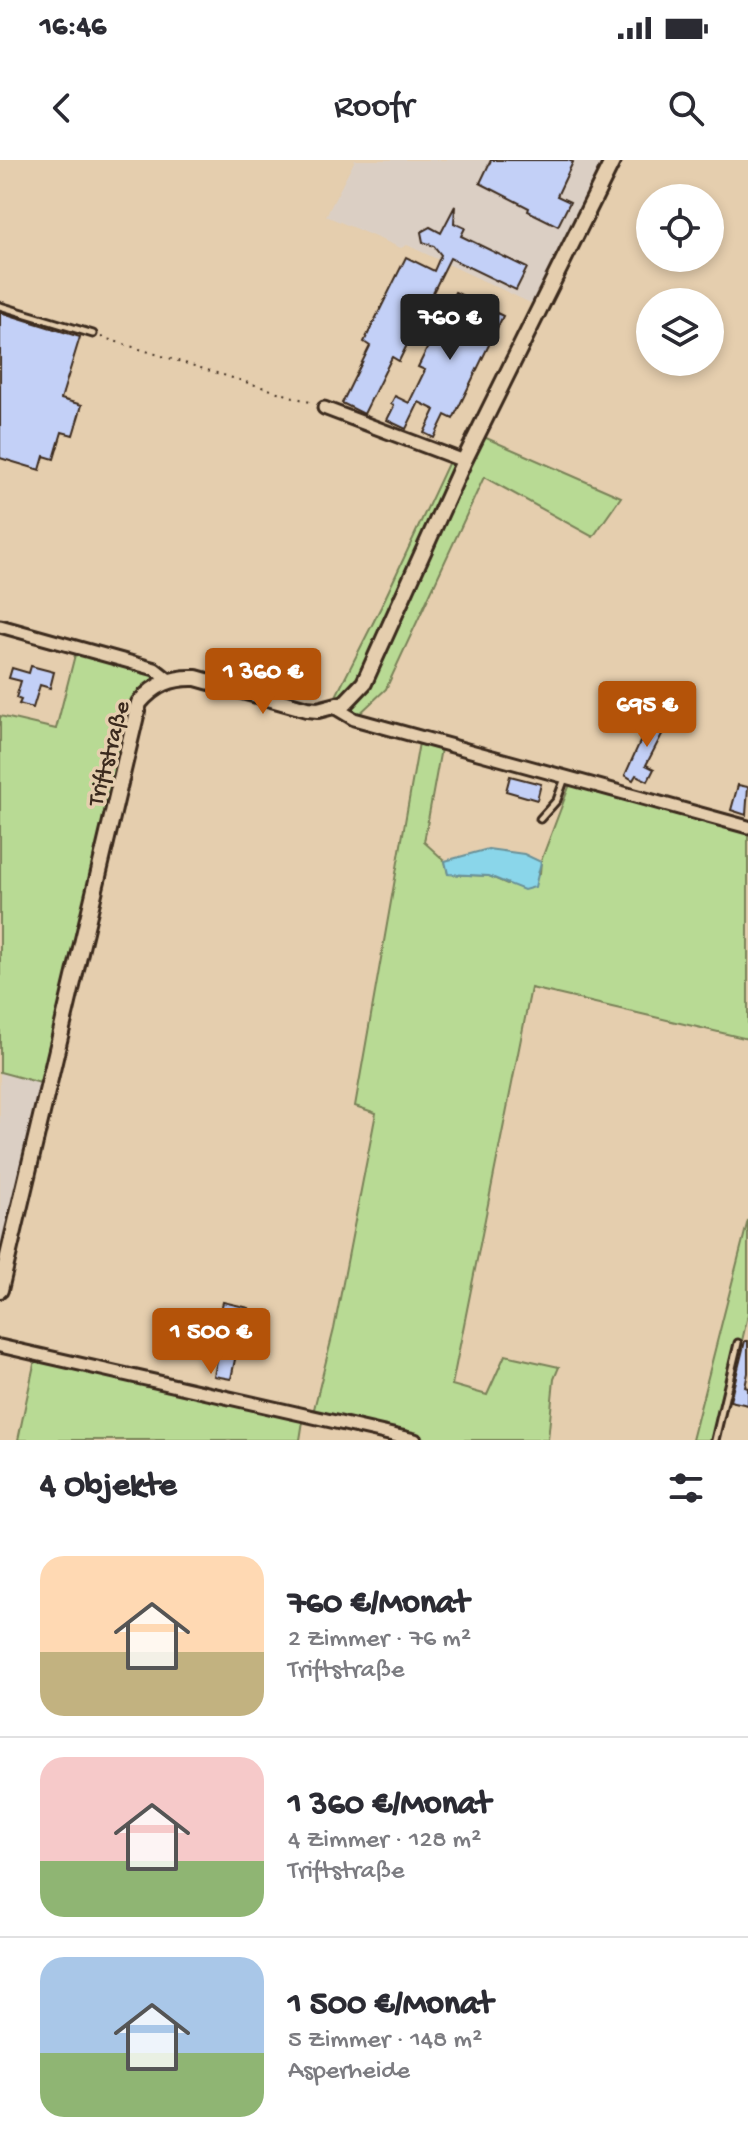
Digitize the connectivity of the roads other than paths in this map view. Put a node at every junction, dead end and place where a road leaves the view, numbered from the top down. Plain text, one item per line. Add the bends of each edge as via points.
1 (613, 160) edge
2 (0, 306) edge
3 (93, 334) road end
4 (324, 408) road end
5 (464, 461) junction
6 (0, 626) edge
7 (169, 680) junction
8 (334, 707) junction
9 (565, 777) junction
10 (540, 819) dead end
11 (748, 827) edge
12 (0, 1290) edge
13 (738, 1343) dead end
14 (0, 1346) edge
15 (415, 1440) edge
16 (715, 1440) edge

1 - 5 street
2 - 3 lane
4 - 5 street
5 - 8 street via 364,683
6 - 7 street via 155,669
7 - 8 street via 196,678 307,709
7 - 12 street, Triftstraße via 139,703
8 - 9 street via 354,719
9 - 10 lane via 557,800
9 - 11 street
13 - 16 lane
14 - 15 street

